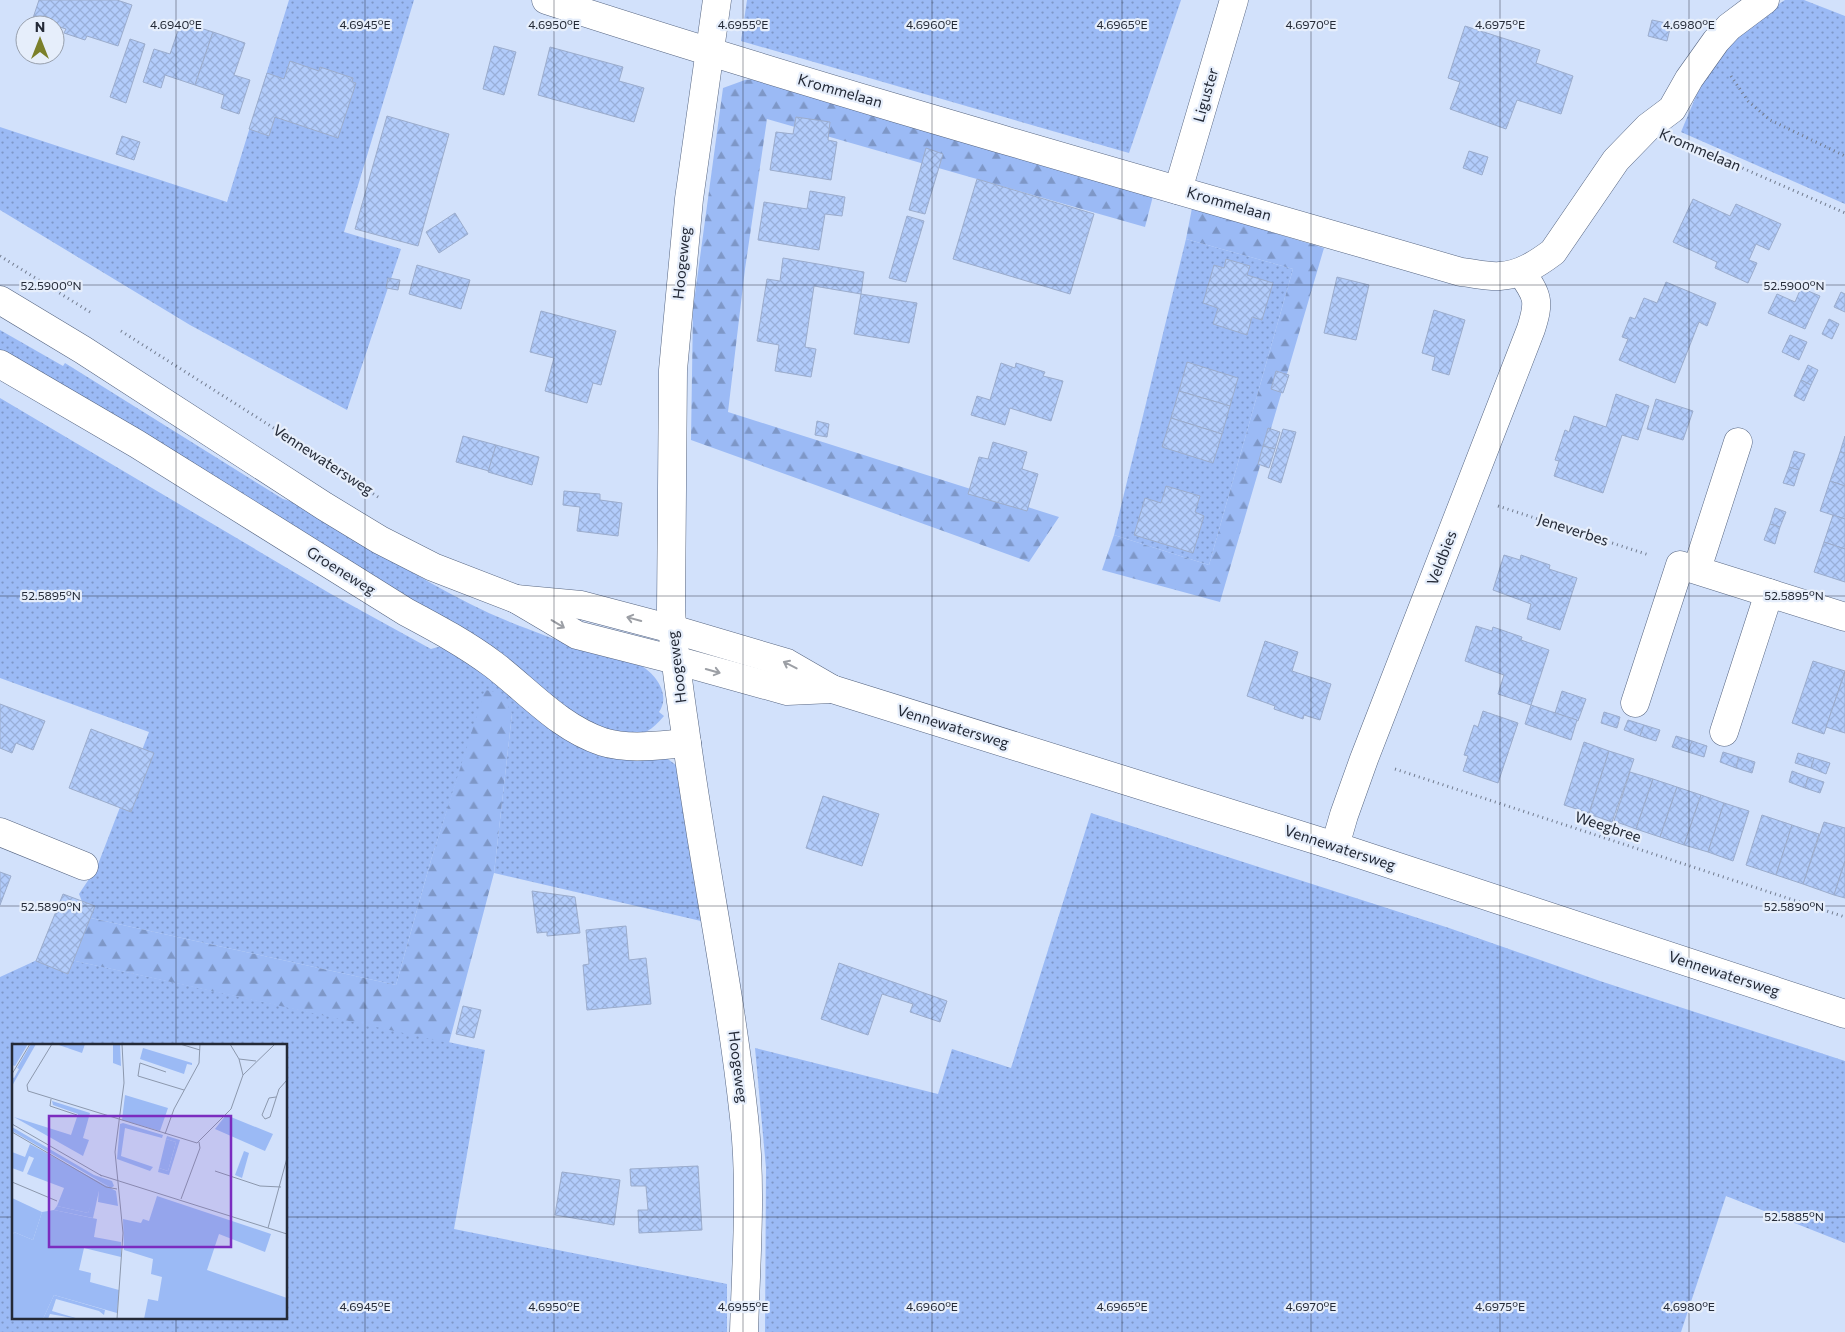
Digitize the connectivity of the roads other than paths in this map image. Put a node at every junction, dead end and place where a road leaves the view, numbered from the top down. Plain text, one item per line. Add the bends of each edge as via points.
1 (546, 0) edge
2 (717, 0) edge
3 (1234, 0) edge
4 (1765, 0) edge
5 (709, 53) junction
6 (1178, 190) junction
7 (1521, 272) junction
8 (0, 300) edge
9 (0, 364) edge
10 (1738, 442) dead end
11 (1688, 567) junction
12 (1769, 593) junction
13 (516, 599) junction
14 (1845, 617) edge
15 (672, 629) junction
16 (675, 660) junction
17 (832, 689) junction
18 (1635, 703) dead end
19 (1724, 732) dead end
20 (687, 744) junction
21 (0, 832) edge
22 (1335, 846) junction
23 (84, 866) dead end
24 (1845, 1014) edge
25 (744, 1332) edge

1 - 5 street, Krommelaan
2 - 5 street, Hoogeweg
3 - 6 street, Liguster
4 - 7 street, Krommelaan via 1716,41 1672,109 1648,127 1616,160 1553,252
5 - 6 street, Krommelaan
5 - 15 street, Hoogeweg via 688,209 673,370
6 - 7 street, Krommelaan via 1461,272 1500,276
7 - 22 street, Veldbies via 1534,291 1537,310 1364,759
8 - 13 street, Vennewatersweg via 380,540 433,567
9 - 20 street, Groeneweg via 450,636 492,664 575,730 618,745
10 - 11 street
11 - 12 street
11 - 18 street
12 - 14 street
12 - 19 street
15 -> 13 street, Vennewatersweg via 581,605
13 -> 16 street, Vennewatersweg via 576,635
15 - 16 street, Hoogeweg
17 -> 15 street, Vennewatersweg via 787,663
16 -> 17 street, Vennewatersweg via 787,691
16 - 20 street, Hoogeweg
17 - 22 street, Vennewatersweg
20 - 25 street, Hoogeweg via 734,1033 744,1119 748,1192
21 - 23 street
22 - 24 street, Vennewatersweg

